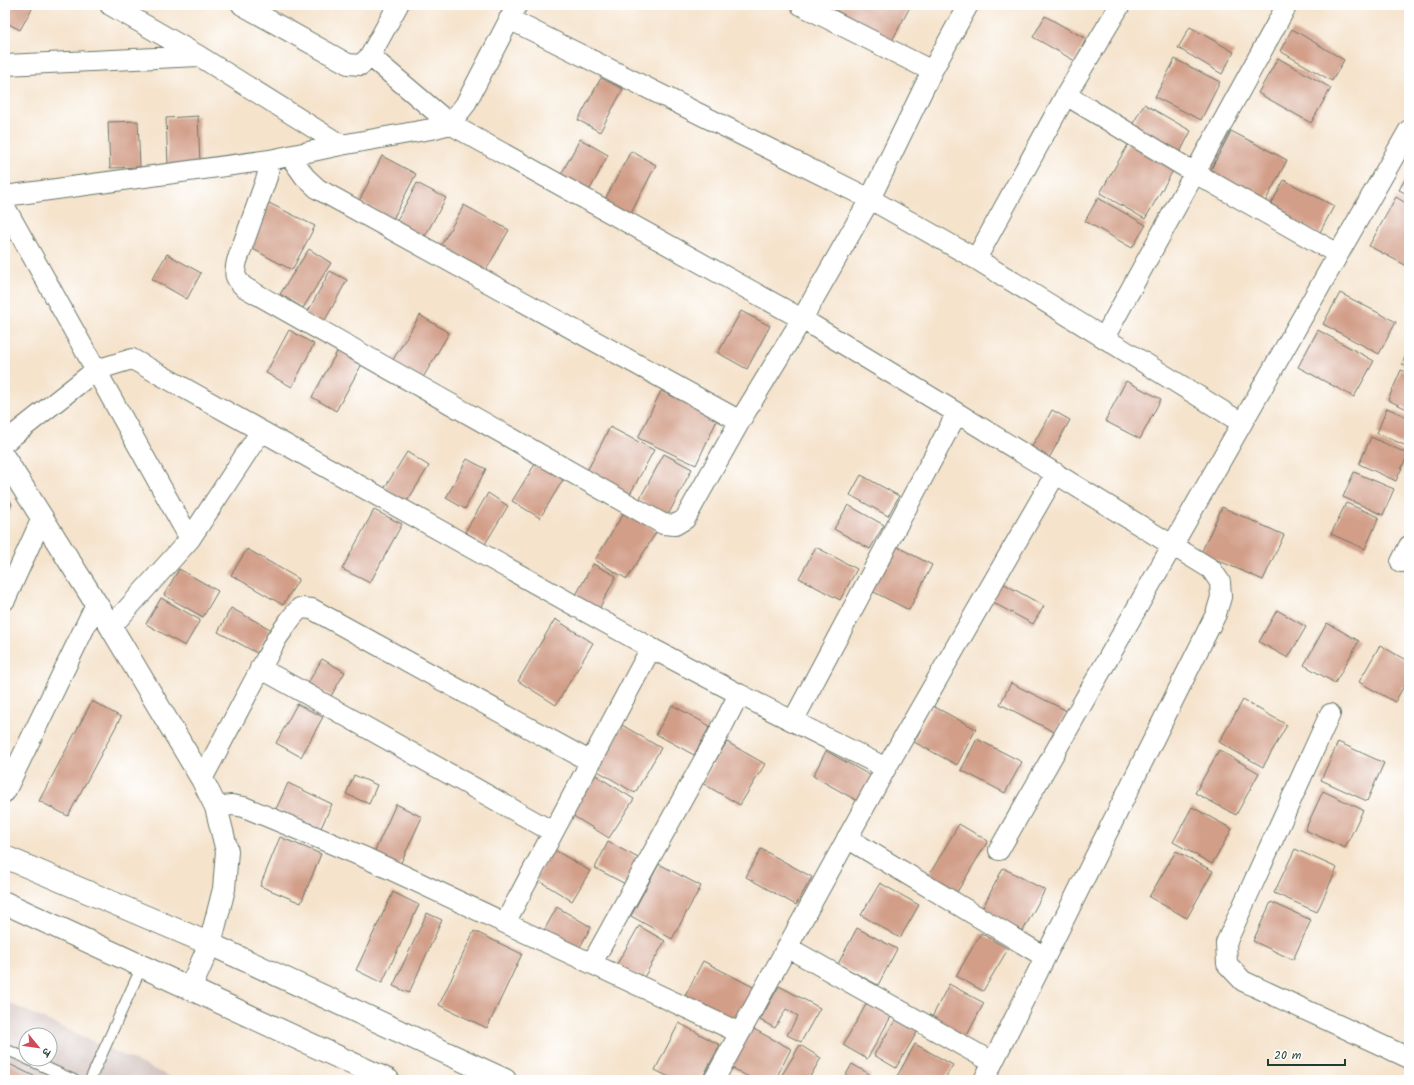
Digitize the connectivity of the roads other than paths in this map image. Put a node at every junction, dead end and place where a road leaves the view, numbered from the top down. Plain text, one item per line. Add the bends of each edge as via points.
1 (110, 5) edge
2 (242, 5) edge
3 (398, 5) edge
4 (801, 5) edge
5 (968, 5) edge
6 (1120, 5) edge
7 (1287, 5) edge
8 (513, 12) edge
9 (199, 56) junction
10 (370, 56) junction
11 (5, 65) edge
12 (932, 71) junction
13 (1066, 95) junction
14 (450, 124) junction
15 (1409, 130) edge
16 (341, 145) junction
17 (290, 156) junction
18 (270, 160) junction
19 (1195, 173) junction
20 (5, 196) edge
21 (870, 199) junction
22 (5, 207) edge
23 (1338, 254) junction
24 (976, 259) junction
25 (802, 320) junction
26 (1104, 338) junction
27 (96, 370) junction
28 (957, 413) junction
29 (740, 421) junction
30 (1242, 423) junction
31 (261, 431) junction
32 (5, 442) edge
33 (5, 459) edge
34 (1056, 473) junction
35 (42, 518) junction
36 (190, 539) junction
37 (1172, 545) junction
38 (5, 600) edge
39 (96, 604) junction
40 (111, 627) junction
41 (651, 648) junction
42 (260, 668) junction
43 (739, 694) junction
44 (1330, 714) dead end
45 (793, 721) junction
46 (591, 762) junction
47 (886, 768) junction
48 (202, 779) junction
49 (5, 792) edge
50 (216, 807) junction
51 (553, 832) junction
52 (847, 838) junction
53 (999, 850) dead end
54 (5, 857) edge
55 (5, 903) edge
56 (505, 923) junction
57 (210, 944) junction
58 (787, 947) junction
59 (1045, 957) junction
60 (592, 963) junction
61 (142, 966) junction
62 (190, 989) junction
63 (740, 1032) junction
64 (5, 1049) edge
65 (18, 1055) edge
66 (1409, 1058) edge
67 (992, 1062) junction
68 (45, 1067) edge
69 (74, 1080) edge
70 (90, 1080) edge
71 (388, 1080) edge
72 (505, 1080) edge
73 (714, 1080) edge
74 (984, 1080) edge

1 - 9 street
2 - 10 street via 348,64 361,64
3 - 10 street
4 - 12 street
5 - 12 street
6 - 13 street
7 - 19 street
8 - 14 street via 465,105
8 - 21 street
9 - 11 street
9 - 16 street
10 - 14 street
12 - 21 street
13 - 19 street
13 - 24 street
14 - 16 street
14 - 25 street
15 - 23 street
16 - 17 street
17 - 18 street
17 - 29 street via 305,177 318,189
18 - 20 street
18 - 29 street via 268,177 237,261 236,279 244,287 663,524 675,525 685,519
19 - 23 street
19 - 26 street
21 - 24 street
21 - 25 street
22 - 27 street
23 - 30 street
24 - 26 street
25 - 28 street
25 - 29 street
26 - 30 street
27 - 31 street via 132,359
27 - 32 street
27 - 36 street
28 - 34 street
28 - 45 street
30 - 37 street
31 - 36 street
31 - 41 street
33 - 35 street
34 - 37 street
34 - 47 street
35 - 38 street
35 - 39 street
36 - 40 street
37 - 53 street
37 - 59 street via 1211,569 1220,582 1221,597 1212,621
39 - 40 street
39 - 49 street
40 - 48 street
41 - 43 street
41 - 46 street
42 - 46 street via 292,617 300,608 312,609
42 - 48 street
42 - 51 street
43 - 45 street
43 - 60 street
44 - 66 street via 1226,943 1227,964 1243,981
45 - 47 street
46 - 51 street
47 - 52 street
48 - 50 street
50 - 56 street via 238,806 278,821 366,858
50 - 57 street via 227,851 224,889
51 - 56 street
52 - 58 street
52 - 59 street
54 - 57 street
55 - 61 street
56 - 60 street
57 - 62 street
57 - 72 street
58 - 63 street
58 - 67 street
59 - 67 street
60 - 63 street
61 - 62 street
61 - 70 lane
62 - 71 street
63 - 73 street
64 - 65 lane
67 - 74 street
68 - 69 lane

